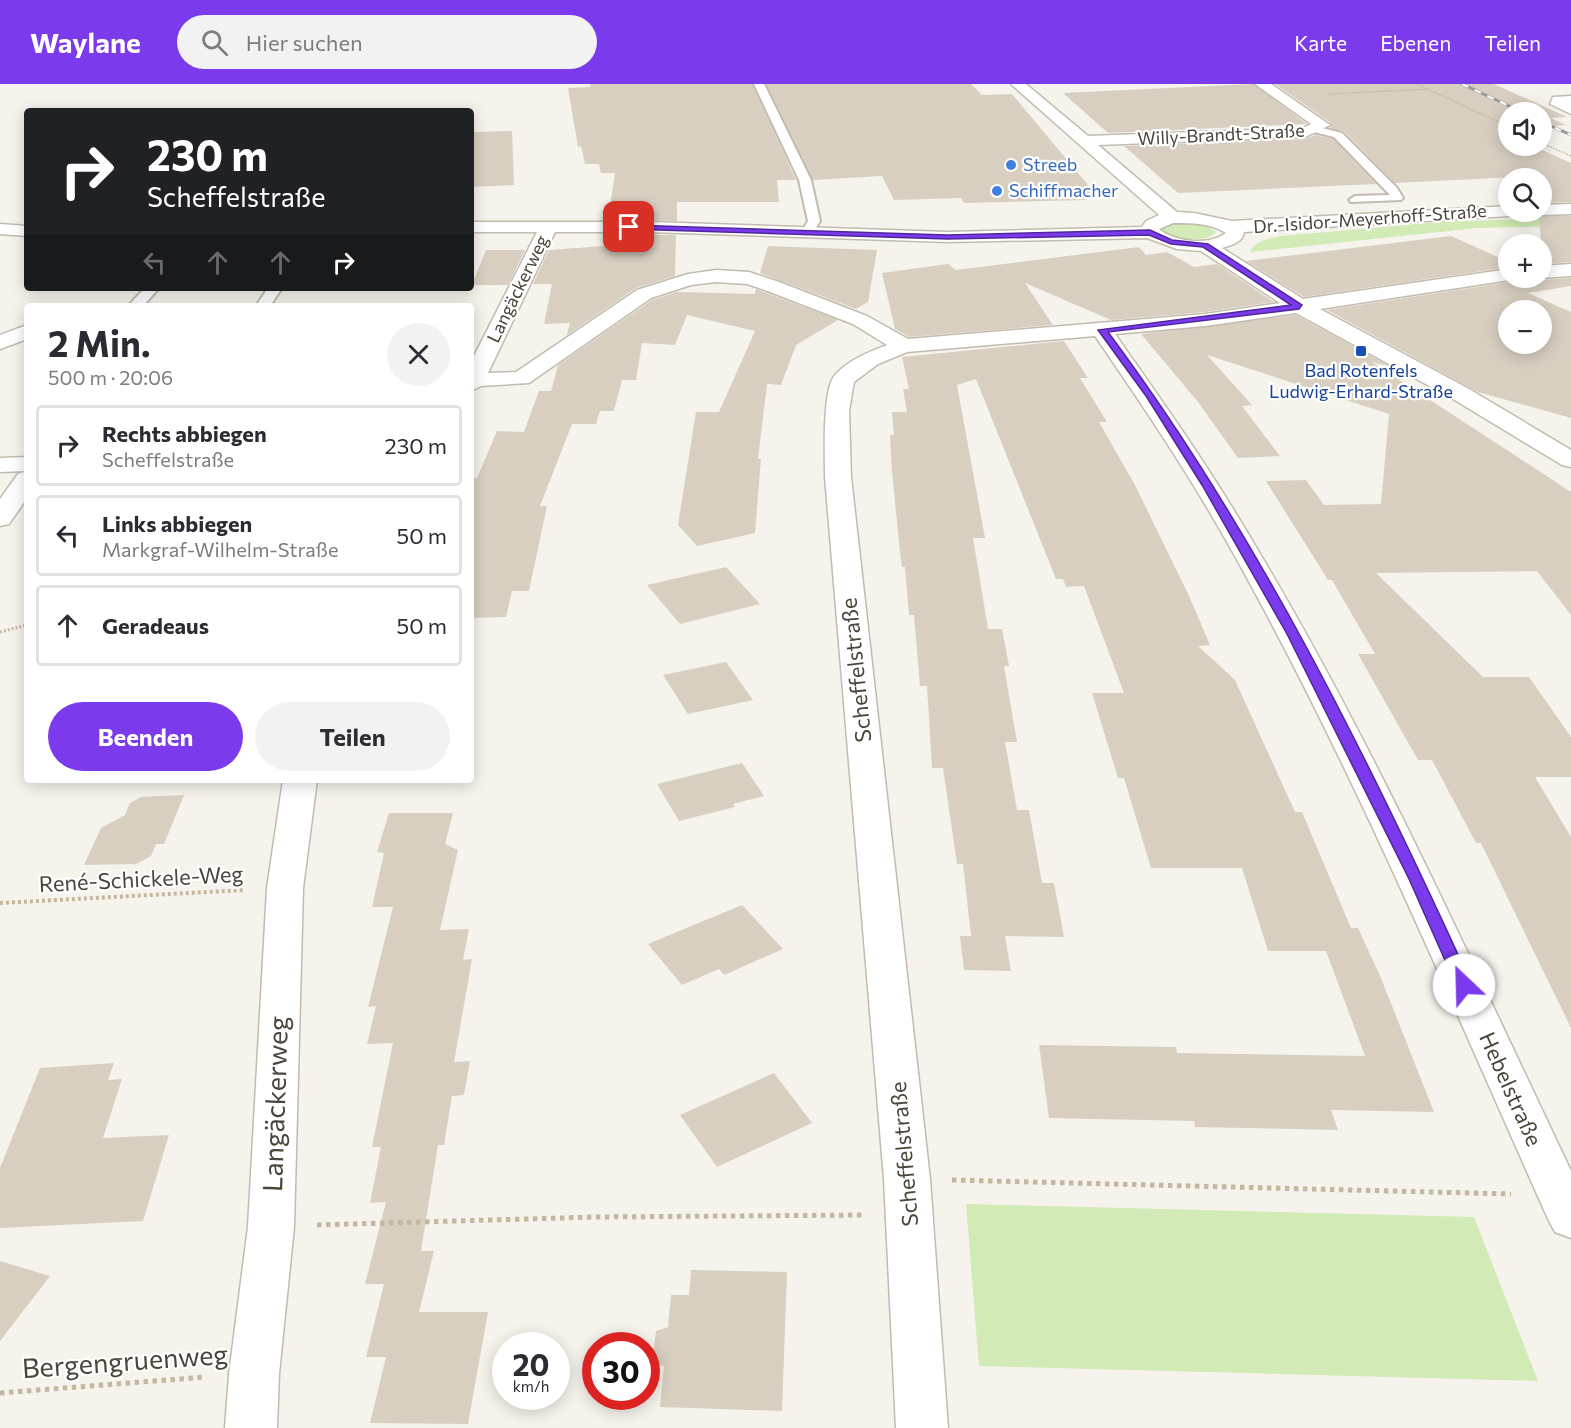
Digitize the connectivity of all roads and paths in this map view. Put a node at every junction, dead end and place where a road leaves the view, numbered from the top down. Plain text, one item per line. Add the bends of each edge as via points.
1 (759, 84) edge
2 (1018, 84) edge
3 (1262, 84) edge
4 (1417, 84) edge
5 (1430, 89) junction
6 (1282, 96) junction
7 (1571, 100) edge
8 (1571, 110) edge
9 (1498, 122) edge
10 (1314, 129) junction
11 (1083, 141) junction
12 (1552, 147) edge
13 (1571, 156) edge
14 (1354, 200) dead end
15 (1571, 209) edge
16 (1552, 210) edge
17 (1498, 211) edge
18 (1173, 218) junction
19 (549, 226) junction
20 (474, 227) edge
21 (1230, 227) junction
22 (0, 229) edge
23 (24, 231) edge
24 (1150, 232) junction
25 (807, 233) junction
26 (1205, 245) junction
27 (1571, 270) edge
28 (1552, 271) edge
29 (1498, 277) edge
30 (149, 291) edge
31 (138, 303) edge
32 (1299, 306) junction
33 (482, 323) dead end
34 (503, 323) junction
35 (1102, 330) junction
36 (24, 332) edge
37 (0, 343) edge
38 (904, 346) junction
39 (474, 378) edge
40 (474, 382) edge
41 (1568, 455) edge
42 (24, 464) edge
43 (0, 465) edge
44 (24, 483) edge
45 (0, 518) edge
46 (24, 626) edge
47 (0, 632) edge
48 (300, 783) edge
49 (285, 888) junction
50 (0, 903) edge
51 (907, 1179) junction
52 (1565, 1207) edge
53 (910, 1215) junction
54 (271, 1227) junction
55 (254, 1374) junction
56 (0, 1393) edge
57 (251, 1428) edge
58 (921, 1428) edge

1 - 25 lane via 805,180 814,221
2 - 11 street
3 - 6 street, Willy-Brandt-Straße
4 - 5 path
5 - 6 path
5 - 9 path
6 - 10 street, Willy-Brandt-Straße via 1322,125
7 - 8 street via 1558,100 1557,104
10 - 11 street, Willy-Brandt-Straße via 1267,135
10 - 14 lane via 1338,135 1397,198
11 - 18 street
12 - 13 path
15 - 16 street
17 - 21 street, Dr.-Isidor-Meyerhoff-Straße
18 - 21 street, Dr.-Isidor-Meyerhoff-Straße via 1205,219
18 - 24 street via 1153,223
19 - 20 street, Dr.-Isidor-Meyerhoff-Straße
19 - 25 street, Dr.-Isidor-Meyerhoff-Straße
19 - 34 street, Langäckerweg
21 - 26 street, Dr.-Isidor-Meyerhoff-Straße via 1236,235 1232,239
22 - 23 street
24 - 25 street, Dr.-Isidor-Meyerhoff-Straße via 948,237
24 - 26 street, Dr.-Isidor-Meyerhoff-Straße via 1171,242
26 - 32 street
27 - 28 street
29 - 32 street, Scheffelstraße
30 - 31 lane
32 - 35 street, Scheffelstraße
32 - 41 street
33 - 34 street
34 - 39 street, Langäckerweg
35 - 38 street, Scheffelstraße
35 - 52 street, Hebelstraße via 1150,395 1207,485 1293,634 1416,879
36 - 37 street
38 - 40 street via 860,320 772,286 749,278 716,276 665,285 644,294 521,378
38 - 51 street, Scheffelstraße via 870,359 843,379 837,411 838,477 851,626
42 - 43 street
44 - 45 street
46 - 47 path
48 - 49 street, Langäckerweg
49 - 50 path, René-Schickele-Weg
49 - 54 street, Langäckerweg
51 - 52 path
51 - 53 street, Scheffelstraße
53 - 54 path via 595,1216
53 - 58 street, Scheffelstraße
54 - 55 street, Langäckerweg
55 - 56 path, Bergengruenweg
55 - 57 street, Langäckerweg

